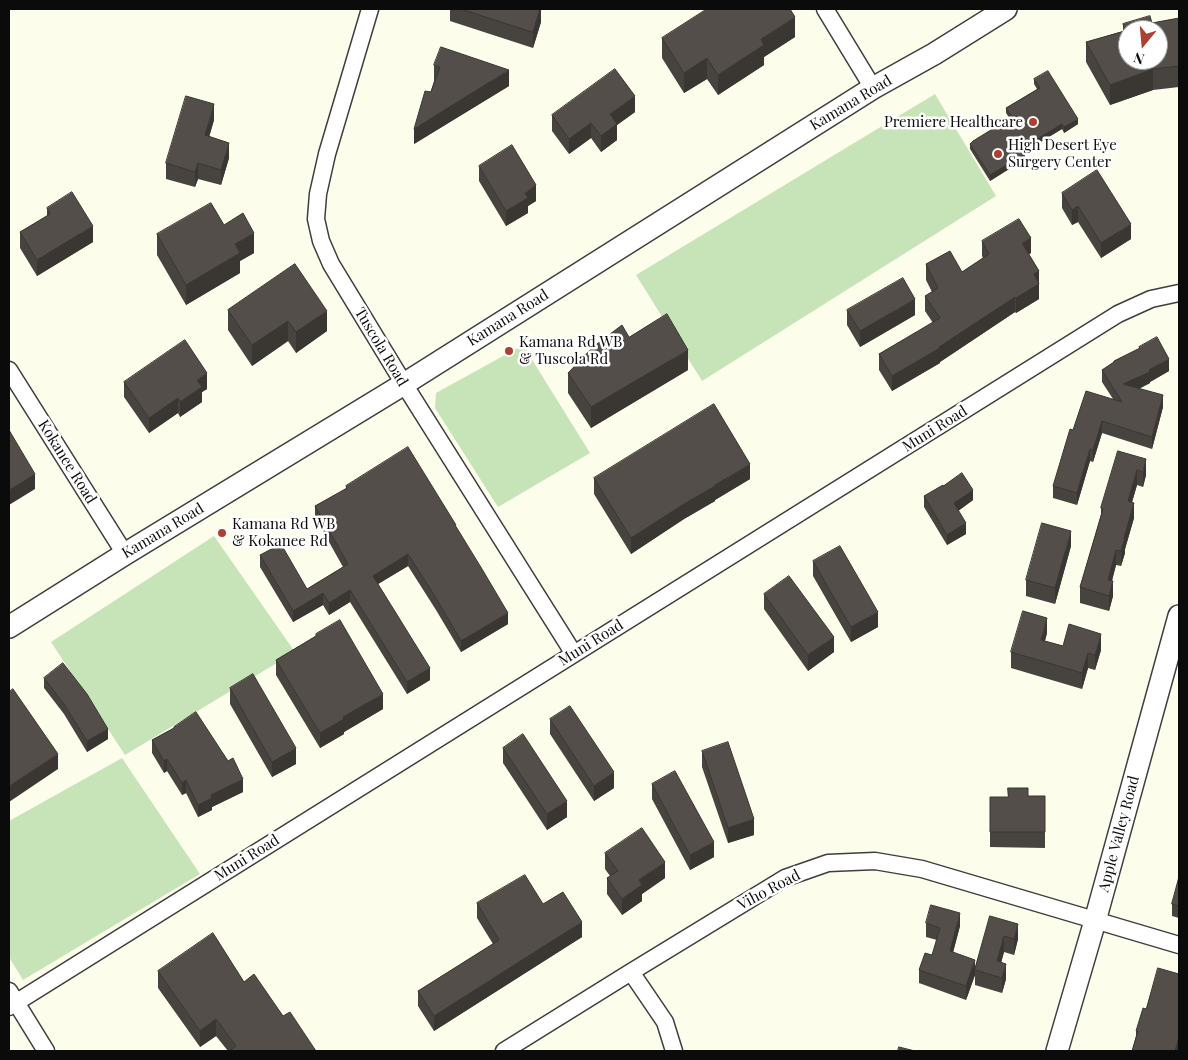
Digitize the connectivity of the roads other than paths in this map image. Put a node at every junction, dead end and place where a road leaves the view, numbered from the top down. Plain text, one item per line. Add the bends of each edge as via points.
1 (370, 9) edge
2 (825, 9) edge
3 (1006, 9) edge
4 (872, 88) junction
5 (1179, 294) edge
6 (9, 370) edge
7 (404, 384) junction
8 (125, 554) junction
9 (1179, 616) edge
10 (9, 627) edge
11 (574, 654) junction
12 (1095, 921) junction
13 (1179, 945) edge
14 (631, 972) junction
15 (11, 1000) edge
16 (46, 1051) edge
17 (504, 1051) edge
18 (674, 1051) edge
19 (1058, 1051) edge

1 - 7 street, Tuscola Road via 327,154 316,219 321,242 331,264
2 - 4 street
3 - 4 street, Kamana Road
4 - 7 street, Kamana Road
5 - 11 street, Muni Road via 1151,298 1118,314
6 - 8 street, Kokanee Road
7 - 8 street, Kamana Road
7 - 11 street, Tuscola Road
8 - 10 street, Kamana Road
9 - 12 street, Apple Valley Road
11 - 15 street, Muni Road
12 - 13 street, Viho Road
12 - 14 street, Viho Road via 922,869 875,861 828,863 785,878
12 - 19 street, Apple Valley Road
14 - 17 street, Viho Road
14 - 18 street via 665,1022
15 - 16 street

